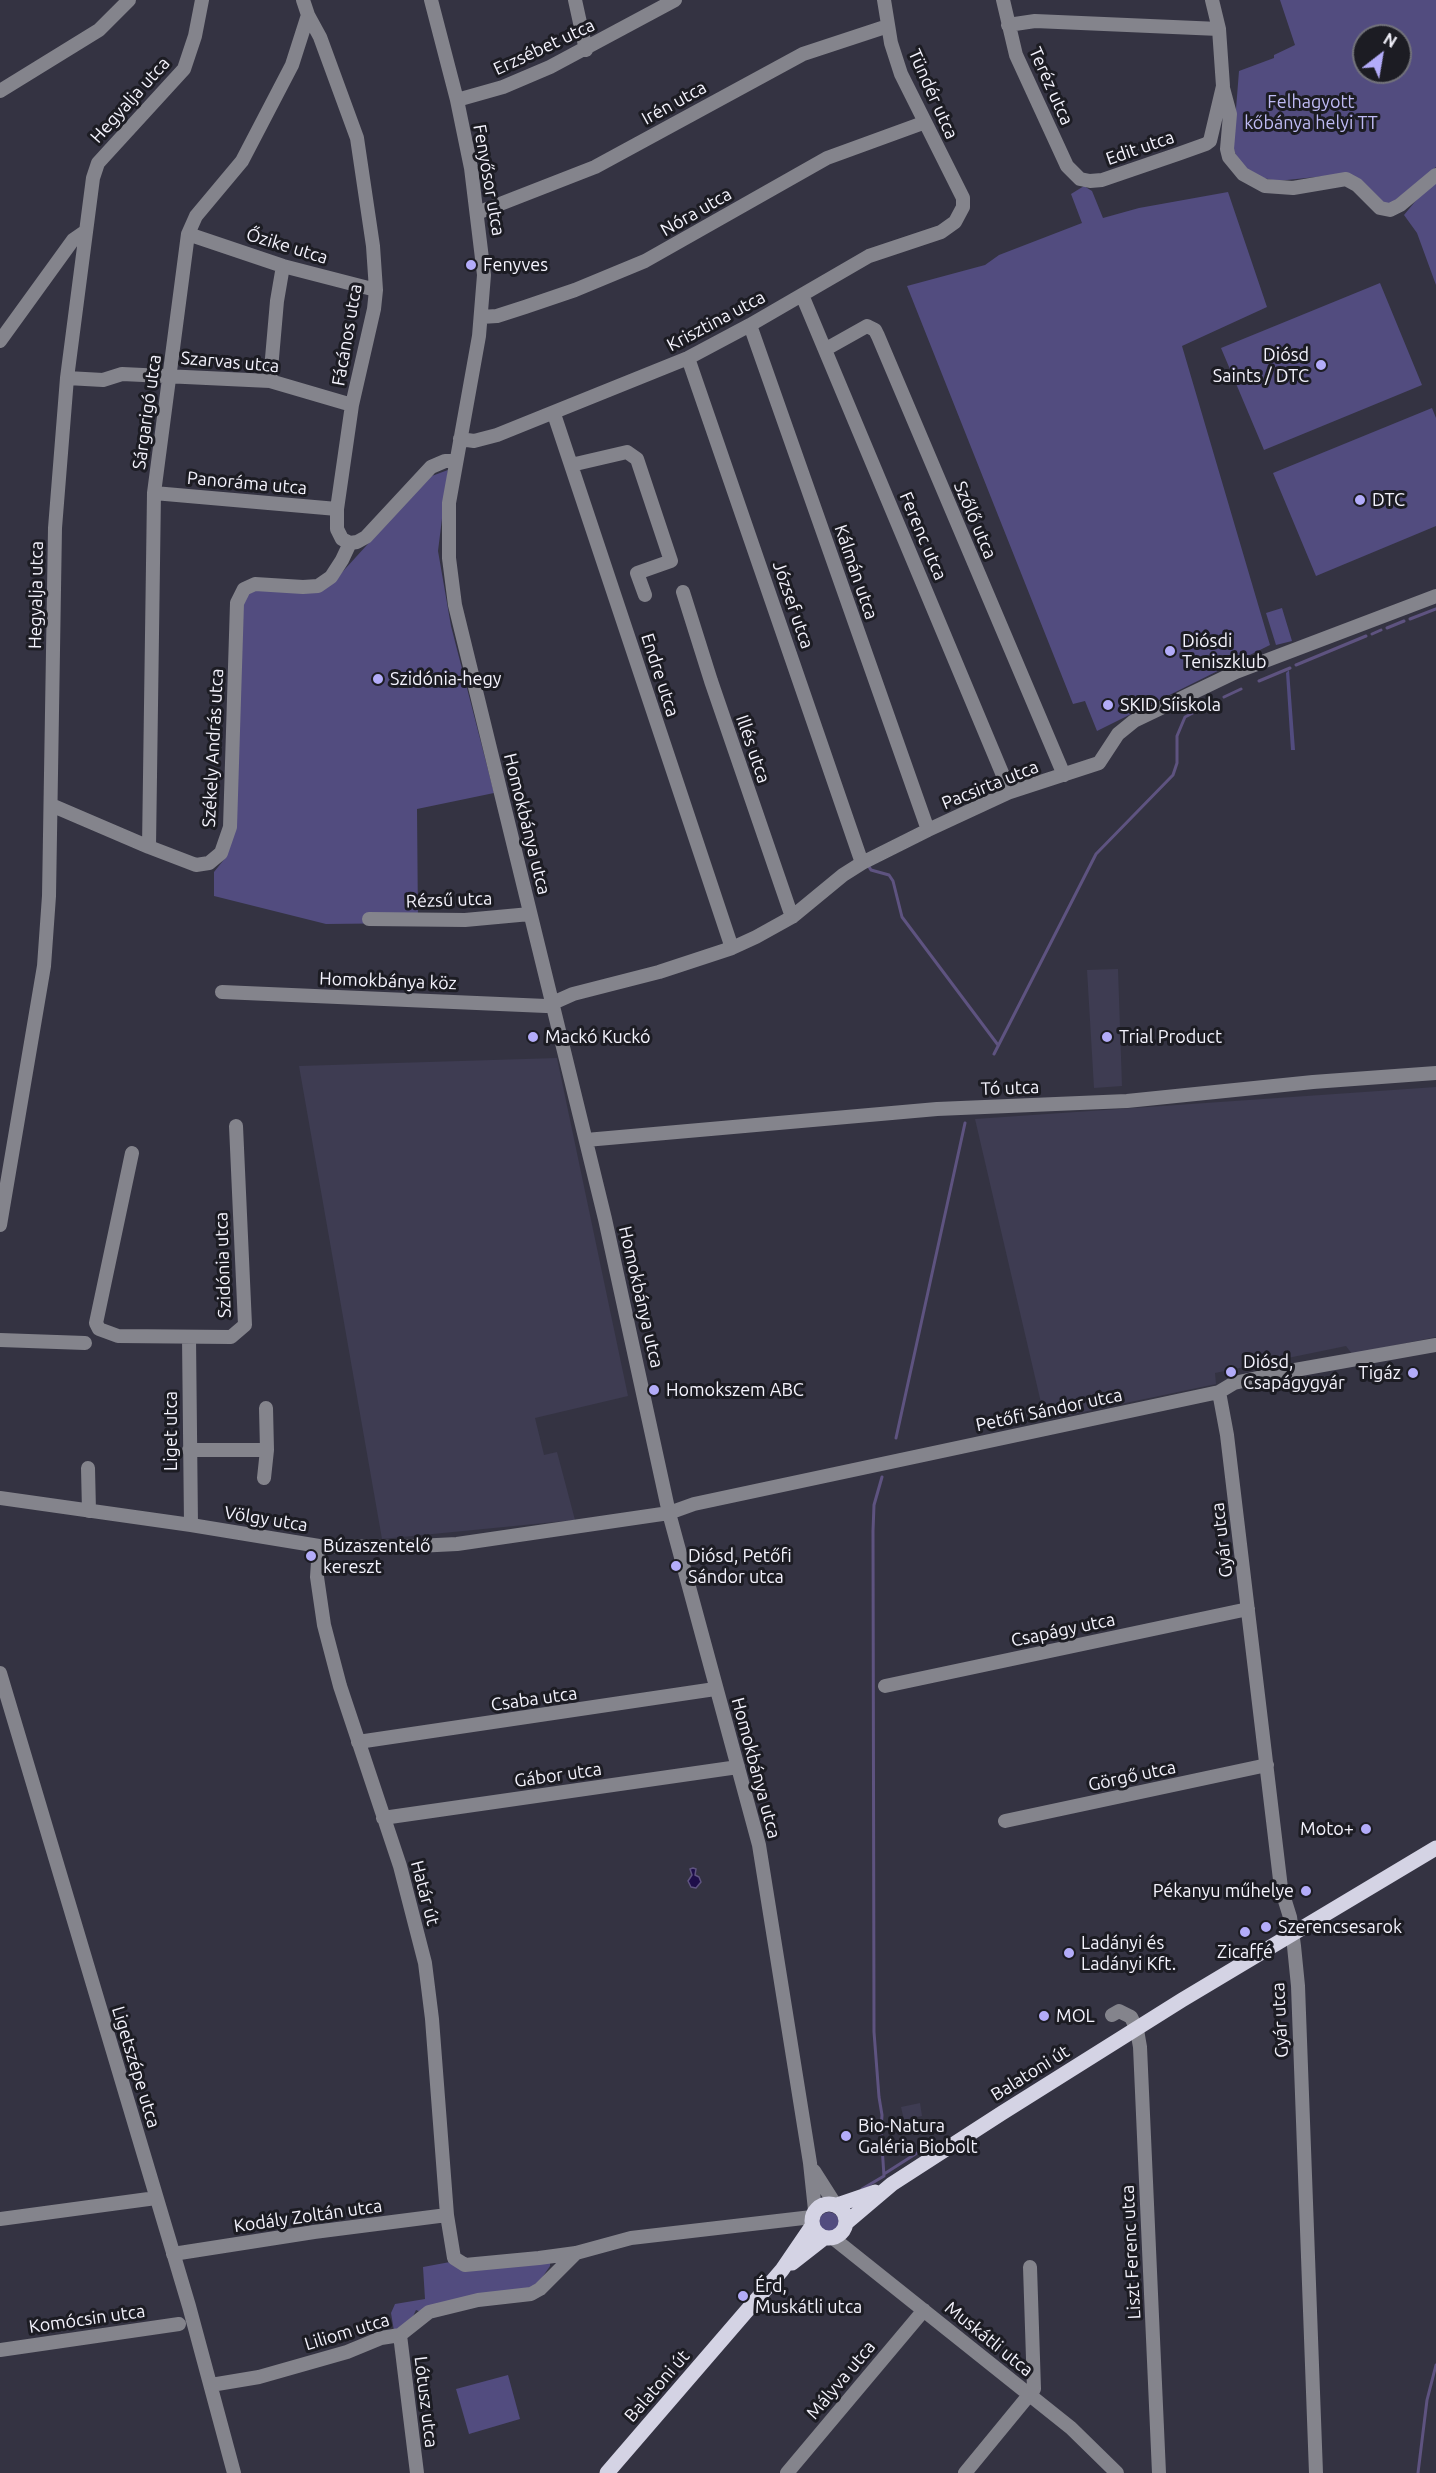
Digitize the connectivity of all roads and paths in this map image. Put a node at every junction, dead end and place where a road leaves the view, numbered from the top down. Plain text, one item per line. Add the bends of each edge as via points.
1 (129, 0) edge
2 (202, 0) edge
3 (303, 0) edge
4 (431, 0) edge
5 (575, 0) edge
6 (675, 0) edge
7 (884, 0) edge
8 (1003, 0) edge
9 (1212, 0) edge
10 (308, 15) junction
11 (1008, 25) junction
12 (888, 26) junction
13 (1220, 29) junction
14 (586, 50) junction
15 (1222, 86) junction
16 (0, 91) edge
17 (456, 100) junction
18 (923, 123) junction
19 (1436, 175) edge
20 (1080, 179) joint
21 (963, 198) joint
22 (477, 213) junction
23 (86, 231) junction
24 (188, 234) junction
25 (283, 266) junction
26 (376, 290) junction
27 (802, 295) junction
28 (481, 316) junction
29 (750, 325) junction
30 (0, 341) edge
31 (826, 349) junction
32 (688, 358) junction
33 (171, 376) junction
34 (67, 378) junction
35 (270, 381) junction
36 (352, 405) junction
37 (554, 414) junction
38 (460, 439) junction
39 (456, 461) junction
40 (571, 465) junction
41 (154, 493) junction
42 (337, 509) junction
43 (350, 543) junction
44 (683, 592) dead end
45 (645, 595) dead end
46 (1436, 596) edge
47 (1064, 775) junction
48 (1010, 792) junction
49 (51, 805) junction
50 (928, 830) junction
51 (149, 847) junction
52 (862, 863) junction
53 (530, 914) junction
54 (792, 917) junction
55 (369, 919) dead end
56 (732, 948) junction
57 (222, 992) dead end
58 (552, 1003) junction
59 (1436, 1073) edge
60 (236, 1126) dead end
61 (586, 1140) junction
62 (132, 1153) dead end
63 (0, 1225) edge
64 (189, 1337) junction
65 (0, 1340) edge
66 (85, 1343) dead end
67 (1436, 1345) edge
68 (1219, 1392) junction
69 (266, 1408) dead end
70 (189, 1450) junction
71 (267, 1450) junction
72 (88, 1468) dead end
73 (264, 1478) dead end
74 (0, 1498) edge
75 (89, 1511) junction
76 (669, 1513) junction
77 (191, 1525) junction
78 (319, 1546) junction
79 (1248, 1609) junction
80 (0, 1673) edge
81 (885, 1686) dead end
82 (715, 1689) junction
83 (358, 1742) junction
84 (1267, 1765) junction
85 (738, 1767) junction
86 (383, 1818) junction
87 (1005, 1821) dead end
88 (1436, 1848) edge
89 (1293, 1934) junction
90 (1112, 2015) dead end
91 (1137, 2030) junction
92 (810, 2163) junction
93 (892, 2184) junction
94 (156, 2198) junction
95 (836, 2205) junction
96 (447, 2216) junction
97 (813, 2218) junction
98 (0, 2219) edge
99 (846, 2223) junction
100 (829, 2238) junction
101 (576, 2253) junction
102 (173, 2254) junction
103 (454, 2259) joint
104 (1030, 2267) dead end
105 (782, 2270) junction
106 (924, 2310) junction
107 (179, 2324) dead end
108 (400, 2335) junction
109 (0, 2350) edge
110 (211, 2385) junction
111 (1031, 2396) junction
112 (234, 2473) edge
113 (417, 2473) edge
114 (607, 2473) edge
115 (787, 2473) edge
116 (965, 2473) edge
117 (1117, 2473) edge
118 (1159, 2473) edge
119 (1316, 2473) edge

1 - 16 street via 99,30
2 - 23 street, Hegyalja utca via 184,69 98,163
3 - 10 street, Fácános utca
4 - 17 street, Fenyősor utca
5 - 14 street
6 - 14 street, Erzsébet utca
7 - 12 street, Tündér utca
8 - 11 street, Teréz utca
9 - 13 street
10 - 24 street, Sárgarigó utca via 292,65 242,161 196,216
10 - 26 street, Fácános utca via 320,37 357,138 374,246
11 - 13 street via 1035,21
11 - 20 street, Teréz utca via 1016,55 1058,147 1067,166
12 - 18 street, Tündér utca via 901,74
12 - 22 street, Irén utca via 803,54 595,167
13 - 15 street
14 - 17 street, Erzsébet utca via 521,80
15 - 19 street via 1230,114 1229,157 1253,181 1279,189 1346,179 1386,210 1400,205
15 - 20 street, Edit utca via 1210,141 1206,144 1102,180
17 - 22 street, Fenyősor utca
18 - 21 street, Tündér utca
18 - 28 street, Nóra utca via 827,158 671,248 625,269 525,307 497,316
21 - 27 street, Krisztina utca via 960,215 949,228 869,256
22 - 28 street, Fenyősor utca via 484,275
23 - 30 street via 73,240
23 - 34 street, Hegyalja utca
24 - 25 street, Őzike utca
24 - 33 street, Sárgarigó utca
25 - 26 street, Őzike utca
25 - 35 street
26 - 36 street, Fácános utca
27 - 29 street, Krisztina utca
27 - 31 street, Ferenc utca
28 - 38 street, Fenyősor utca
29 - 32 street, Krisztina utca
29 - 50 street, Kálmán utca
31 - 47 street, Szőlő utca via 867,326 875,330
31 - 48 street, Ferenc utca
32 - 37 street, Krisztina utca
32 - 52 street, József utca
33 - 34 street, Szarvas utca
33 - 35 street, Szarvas utca
33 - 41 street, Sárgarigó utca
34 - 49 street, Hegyalja utca via 55,528
35 - 36 street, Szarvas utca
36 - 42 street, Fácános utca
37 - 38 street, Krisztina utca via 497,435 474,441
37 - 40 street, Endre utca
38 - 39 street, Homokbánya utca
39 - 43 street via 446,460 431,467 366,537
39 - 53 street, Homokbánya utca via 448,530 454,605
40 - 45 street via 627,452 637,459 671,561 637,573
40 - 56 street, Endre utca
41 - 42 street, Panoráma utca
41 - 51 street, Sárgarigó utca
42 - 43 street, Fácános utca via 337,529 342,539
43 - 51 street, Székely András utca via 331,577 318,586 255,584 244,589 237,603 230,827 221,853 209,863 196,865
44 - 54 street, Illés utca
46 - 47 street, Pacsirta utca via 1236,672 1134,721 1118,734 1102,760
47 - 48 street, Pacsirta utca
48 - 50 street, Pacsirta utca
49 - 51 street, Székely András utca
49 - 63 street, Hegyalja utca via 44,966
50 - 52 street, Pacsirta utca
52 - 54 street, Pacsirta utca
53 - 55 street, Rézsű utca via 465,920
53 - 58 street, Homokbánya utca
54 - 56 street, Pacsirta utca
56 - 58 street, Pacsirta utca
57 - 58 street, Homokbánya köz via 546,1006
58 - 61 street, Homokbánya utca
59 - 61 street, Tó utca via 1127,1101 937,1109
60 - 64 street, Szidónia utca via 245,1325 231,1337
61 - 76 street, Homokbánya utca
62 - 64 street, Szidónia utca via 96,1323 99,1329 118,1336
64 - 70 street, Liget utca
65 - 66 street
67 - 68 street, Petőfi Sándor utca via 1234,1383
68 - 76 street, Petőfi Sándor utca via 694,1504
68 - 79 street, Gyár utca
69 - 71 street
70 - 71 street
70 - 77 street, Liget utca
71 - 73 street
72 - 75 street
74 - 75 street, Völgy utca
75 - 77 street, Völgy utca
76 - 78 street, Völgy utca via 457,1544
76 - 82 street, Homokbánya utca
77 - 78 street, Völgy utca
78 - 83 street, Határ út via 317,1578 324,1625
79 - 81 street, Csapágy utca
79 - 84 street, Gyár utca
80 - 94 street, Ligetszépe utca
82 - 83 street, Csaba utca
82 - 85 street, Homokbánya utca
83 - 86 street, Határ út
84 - 87 street, Görgő utca
84 - 89 street, Gyár utca via 1281,1888
85 - 86 street, Gábor utca
85 - 92 street, Homokbánya utca via 759,1845
86 - 96 street, Határ út via 425,1963
88 - 89 main road, Balatoni út
89 - 91 main road, Balatoni út
89 - 119 street, Gyár utca
90 - 91 street via 1125,2013
91 - 93 main road, Balatoni út
91 - 118 street, Liszt Ferenc utca
92 - 95 street, Homokbánya utca
92 - 97 street, Homokbánya utca
93 - 95 main road, Balatoni út
93 - 99 main road, Balatoni út
94 - 98 street
94 - 102 street, Ligetszépe utca
95 - 97 main road via 822,2205
95 - 99 main road via 843,2211
96 - 102 street, Kodály Zoltán utca
96 - 103 street, Határ út
97 - 100 main road via 817,2234
97 - 101 street, Liliom utca via 631,2238
97 - 105 main road, Balatoni út
99 - 100 main road via 839,2235
100 - 105 main road, Balatoni út
100 - 106 street, Muskátli utca
101 - 103 street, Liliom utca via 465,2265
101 - 108 street, Liliom utca via 531,2294 478,2300 429,2312
102 - 110 street, Ligetszépe utca
104 - 111 street via 1035,2383
105 - 114 main road, Balatoni út
106 - 111 street, Muskátli utca
106 - 115 street, Mályva utca
107 - 109 street, Komócsin utca
108 - 110 street, Liliom utca via 259,2377
108 - 113 street, Lótusz utca
110 - 112 street, Ligetszépe utca
111 - 116 street
111 - 117 street, Muskátli utca

